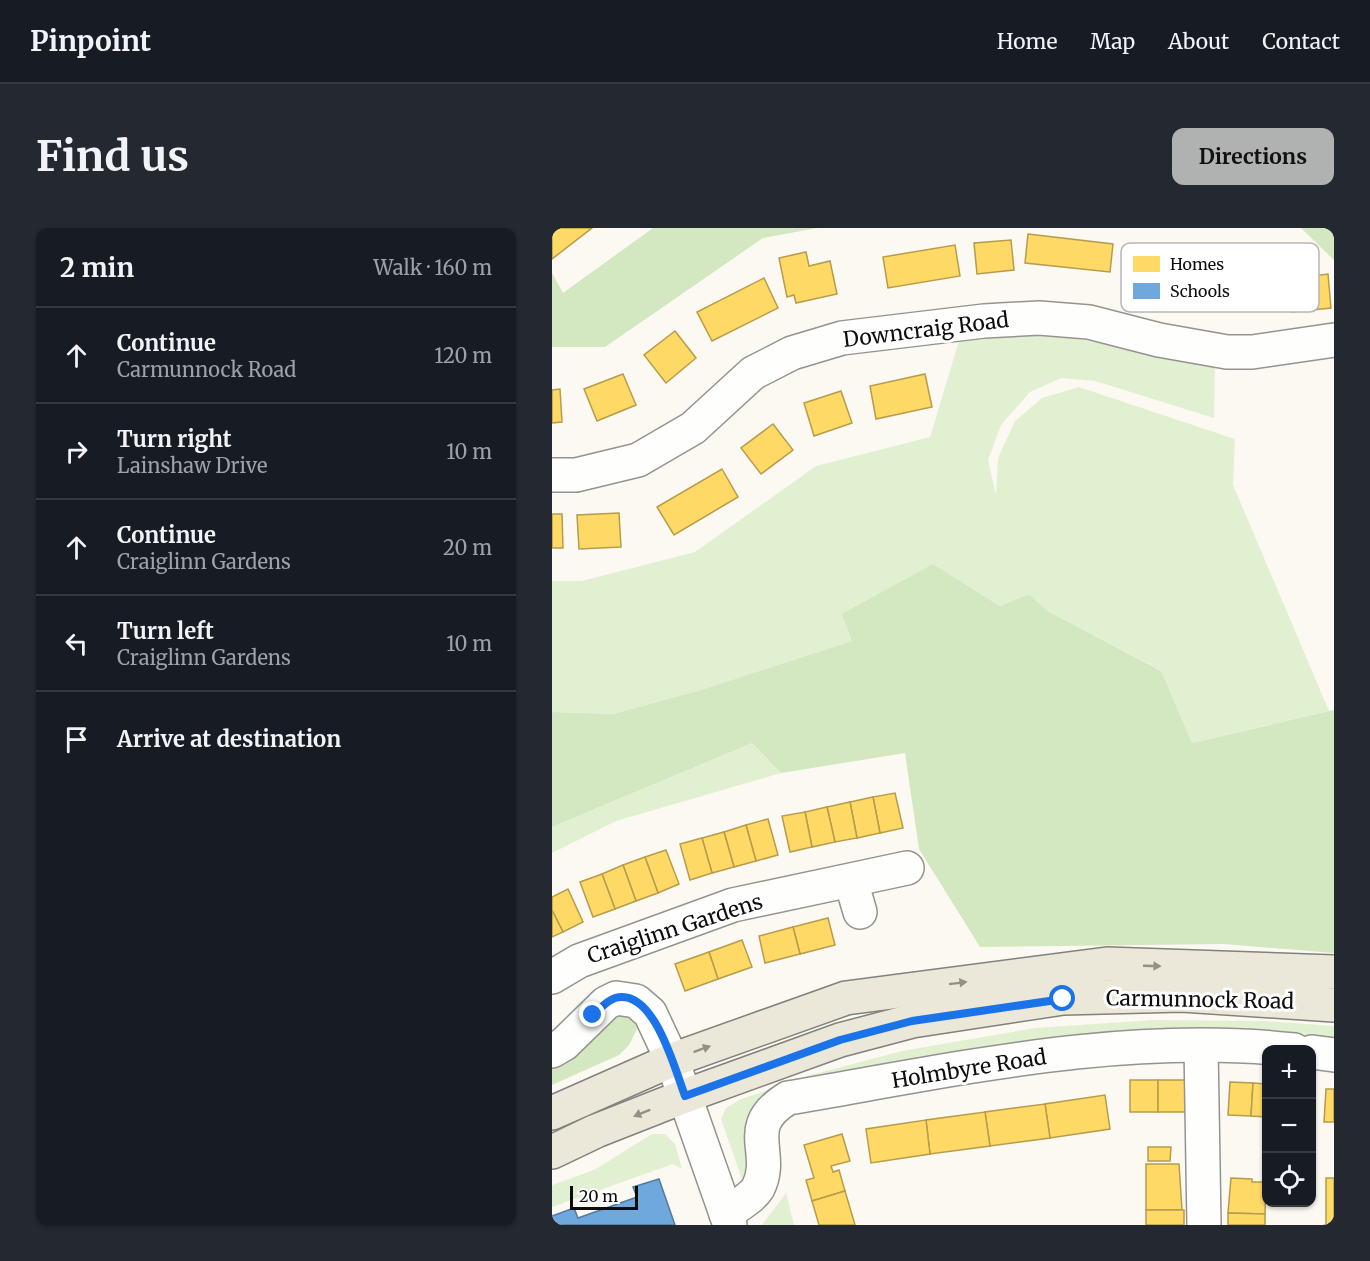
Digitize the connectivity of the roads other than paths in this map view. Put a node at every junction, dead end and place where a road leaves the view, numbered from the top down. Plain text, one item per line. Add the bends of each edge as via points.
1 (1334, 340) edge
2 (552, 475) edge
3 (907, 868) dead end
4 (851, 881) junction
5 (860, 912) dead end
6 (1334, 972) edge
7 (552, 977) edge
8 (1334, 1005) edge
9 (1201, 1046) junction
10 (1262, 1049) edge
11 (552, 1051) edge
12 (1316, 1053) edge
13 (1334, 1055) edge
14 (672, 1060) junction
15 (685, 1096) junction
16 (552, 1113) edge
17 (552, 1152) edge
18 (728, 1220) edge
19 (1204, 1225) edge

1 - 2 street, Downcraig Road via 1227,352 1089,322 1039,318 842,338 792,353 753,373 693,428 639,460 576,475
3 - 4 street, Craiglinn Gardens
4 - 5 street
4 - 7 street, Craiglinn Gardens via 733,905 579,961
14 -> 6 main road, Carmunnock Road via 846,998 1107,964
8 - 15 main road, Carmunnock Road via 1182,995 1063,999 986,1008 912,1021 840,1040
9 - 10 street, Holmbyre Road
9 - 18 street, Holmbyre Road via 1086,1051 788,1098 773,1107 760,1131 764,1169 757,1190
9 - 19 street
11 - 14 street via 606,1003 625,998 636,1001 650,1013
12 - 13 street
14 - 15 street
14 - 16 main road, Carmunnock Road
15 -> 17 main road, Carmunnock Road
15 - 18 street

